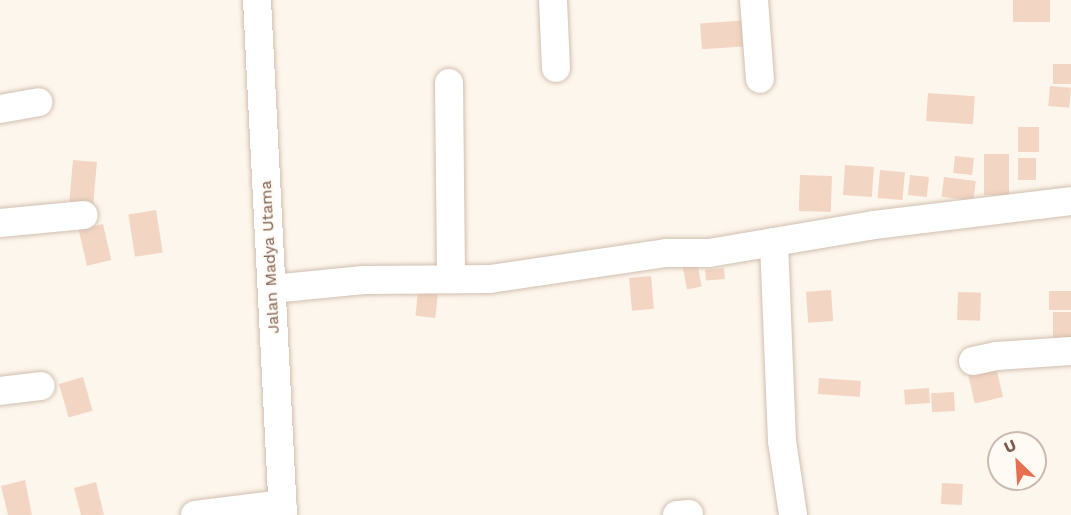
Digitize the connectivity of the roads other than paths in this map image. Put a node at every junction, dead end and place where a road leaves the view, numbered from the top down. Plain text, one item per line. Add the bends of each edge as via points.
1 (256, 0) edge
2 (553, 0) edge
3 (754, 0) edge
4 (556, 68) dead end
5 (760, 79) dead end
6 (449, 83) dead end
7 (38, 102) dead end
8 (0, 109) edge
9 (1071, 201) edge
10 (84, 215) dead end
11 (0, 223) edge
12 (772, 243) junction
13 (451, 279) junction
14 (272, 288) junction
15 (1071, 351) edge
16 (973, 361) dead end
17 (41, 386) dead end
18 (0, 391) edge
19 (282, 509) edge
20 (195, 515) edge
21 (793, 515) edge

1 - 14 street, Jalan Madya Utama
2 - 4 street
3 - 5 street
6 - 13 street
7 - 8 street
9 - 12 street via 874,225
10 - 11 street
12 - 13 street via 709,253 666,253 490,279
12 - 21 street via 782,441
13 - 14 street via 363,280
14 - 19 street, Jalan Madya Utama
15 - 16 street
17 - 18 street
19 - 20 street

